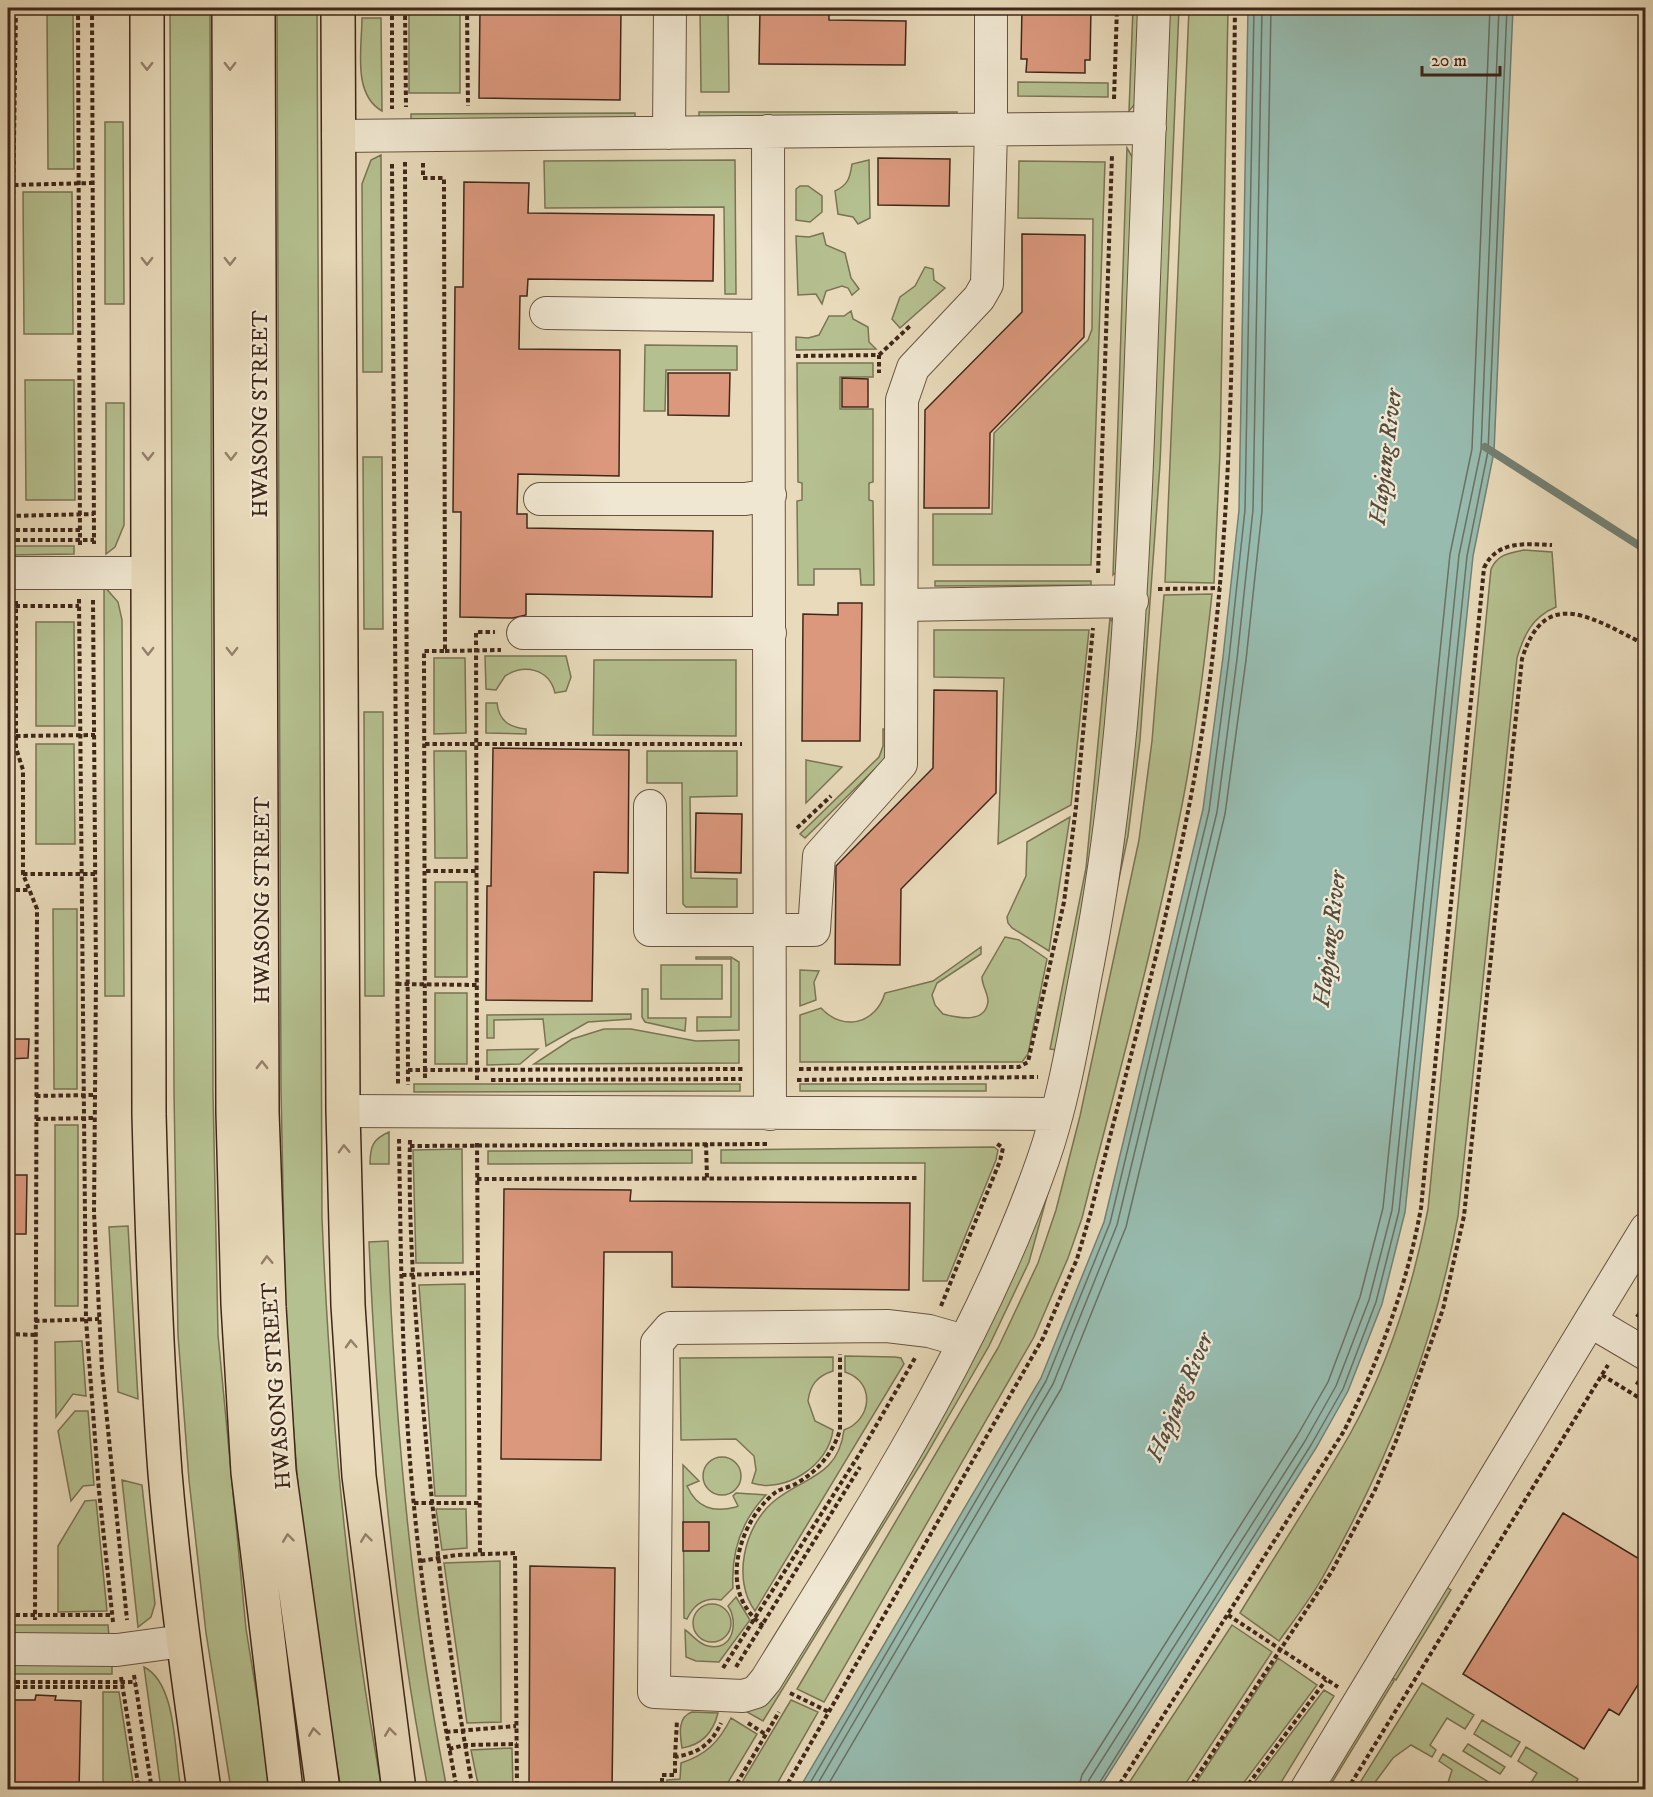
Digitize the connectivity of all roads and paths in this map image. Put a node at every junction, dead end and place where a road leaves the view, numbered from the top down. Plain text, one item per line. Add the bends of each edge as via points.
1 (16, 8) edge
2 (78, 8) edge
3 (92, 8) edge
4 (147, 8) edge
5 (229, 8) edge
6 (258, 8) edge
7 (338, 8) edge
8 (392, 8) edge
9 (405, 8) edge
10 (467, 8) edge
11 (670, 8) edge
12 (991, 8) edge
13 (1117, 8) edge
14 (1154, 8) edge
15 (468, 106) dead end
16 (991, 129) junction
17 (768, 131) junction
18 (669, 133) junction
19 (338, 136) junction
20 (1120, 138) junction
21 (407, 142) junction
22 (78, 183) junction
23 (92, 183) junction
24 (14, 185) junction
25 (546, 313) dead end
26 (768, 316) junction
27 (913, 323) dead end
28 (879, 355) junction
29 (768, 357) junction
30 (879, 378) dead end
31 (770, 495) junction
32 (540, 499) dead end
33 (80, 514) junction
34 (93, 514) junction
35 (9, 516) edge
36 (8, 530) edge
37 (80, 530) junction
38 (8, 540) edge
39 (80, 540) junction
40 (94, 540) junction
41 (1552, 545) dead end
42 (87, 573) junction
43 (148, 573) junction
44 (1159, 578) dead end
45 (12, 585) edge
46 (1220, 588) dead end
47 (1149, 597) junction
48 (1096, 602) junction
49 (902, 605) junction
50 (8, 606) edge
51 (16, 606) junction
52 (79, 606) junction
53 (523, 633) joint
54 (770, 633) junction
55 (1646, 645) edge
56 (16, 735) junction
57 (80, 735) junction
58 (94, 735) junction
59 (425, 744) junction
60 (477, 744) junction
61 (771, 745) junction
62 (837, 790) dead end
63 (650, 806) dead end
64 (794, 819) dead end
65 (477, 871) junction
66 (426, 872) junction
67 (23, 874) junction
68 (81, 874) junction
69 (96, 874) junction
70 (8, 890) edge
71 (30, 890) junction
72 (770, 930) junction
73 (397, 984) junction
74 (408, 984) junction
75 (425, 984) junction
76 (478, 985) junction
77 (1042, 1067) dead end
78 (425, 1069) junction
79 (477, 1069) junction
80 (408, 1070) junction
81 (770, 1074) junction
82 (477, 1080) junction
83 (425, 1081) junction
84 (436, 1081) dead end
85 (467, 1081) dead end
86 (94, 1095) junction
87 (36, 1096) junction
88 (83, 1096) junction
89 (403, 1096) junction
90 (343, 1111) junction
91 (770, 1114) junction
92 (1057, 1114) junction
93 (94, 1118) junction
94 (36, 1119) junction
95 (83, 1119) junction
96 (706, 1133) dead end
97 (477, 1134) dead end
98 (993, 1143) dead end
99 (706, 1144) junction
100 (778, 1144) dead end
101 (410, 1146) junction
102 (477, 1146) junction
103 (707, 1178) junction
104 (916, 1178) dead end
105 (477, 1179) junction
106 (1646, 1229) edge
107 (478, 1273) junction
108 (402, 1275) junction
109 (412, 1275) junction
110 (1646, 1303) edge
111 (99, 1319) junction
112 (86, 1320) junction
113 (35, 1321) junction
114 (1590, 1321) junction
115 (8, 1334) edge
116 (35, 1335) junction
117 (964, 1341) junction
118 (919, 1345) junction
119 (1634, 1347) edge
120 (840, 1348) dead end
121 (1602, 1375) junction
122 (1646, 1402) edge
123 (414, 1503) junction
124 (431, 1503) junction
125 (480, 1503) junction
126 (480, 1554) junction
127 (438, 1556) junction
128 (421, 1561) junction
129 (8, 1615) edge
130 (112, 1615) junction
131 (1228, 1615) junction
132 (35, 1618) junction
133 (756, 1619) junction
134 (763, 1626) dead end
135 (183, 1641) junction
136 (8, 1649) edge
137 (124, 1649) junction
138 (1280, 1650) junction
139 (727, 1671) dead end
140 (1326, 1680) junction
141 (8, 1682) edge
142 (136, 1682) junction
143 (796, 1683) dead end
144 (122, 1685) junction
145 (8, 1688) edge
146 (1342, 1690) dead end
147 (795, 1695) dead end
148 (785, 1701) dead end
149 (780, 1710) dead end
150 (829, 1712) dead end
151 (723, 1716) dead end
152 (516, 1726) junction
153 (462, 1729) junction
154 (446, 1732) junction
155 (517, 1744) junction
156 (465, 1745) junction
157 (449, 1749) junction
158 (139, 1790) edge
159 (152, 1790) edge
160 (204, 1790) edge
161 (286, 1790) edge
162 (323, 1790) edge
163 (399, 1790) edge
164 (457, 1790) edge
165 (473, 1790) edge
166 (517, 1790) edge
167 (662, 1790) edge
168 (733, 1790) edge
169 (1116, 1790) edge
170 (1188, 1790) edge
171 (1244, 1790) edge
172 (1306, 1790) edge
173 (1347, 1790) edge

1 - 24 path
2 - 22 path
3 - 23 path
4 -> 43 main road
5 -> 161 main road, HWASONG STREET via 233,1112 238,1304 248,1472
162 -> 6 main road, HWASONG STREET via 279,1471 268,1284 262,1112
7 - 19 main road
8 - 21 path
9 - 21 path
10 - 15 path
11 - 18 street
12 - 16 street
13 - 20 path
14 - 20 street
16 - 17 street
16 - 20 street
16 - 49 street via 987,284 980,298 913,368 902,400
17 - 18 street
17 - 26 street
18 - 21 street
19 - 21 street
19 - 90 main road
20 - 47 street
20 - 48 path
21 - 59 path via 423,178 444,178 445,651 424,651
21 - 73 path
21 - 74 path
22 - 23 path
22 - 24 path
22 - 33 path
23 - 34 path
24 - 35 path
25 - 26 street
26 - 29 street
27 - 28 path
28 - 29 path
28 - 30 path
29 - 31 street
31 - 32 street via 745,499
31 - 54 street
33 - 34 path
33 - 35 path
33 - 37 path
34 - 40 path
35 - 36 path
36 - 37 path
36 - 38 path
37 - 39 path
38 - 39 path
39 - 40 path
39 - 42 path
40 - 42 path
41 - 131 path via 1501,548 1489,558 1485,568 1421,1208 1400,1295 1371,1376 1344,1431
42 - 43 street
42 - 45 street
42 - 52 path
42 - 58 path
43 -> 135 main road via 149,1114 154,1294 165,1474
44 - 47 path
45 - 51 path
46 - 47 path
47 - 48 street
47 - 92 street via 1105,866
48 - 49 street
48 - 81 path via 1064,902 1028,1062 1019,1067
49 - 72 street via 901,764 819,856 814,930
50 - 51 path
51 - 52 path
51 - 56 path
52 - 57 path
53 - 54 street
53 - 60 path via 476,632
54 - 61 street
55 - 138 path via 1573,614 1547,617 1528,639 1522,659 1464,1216 1443,1309 1417,1387 1375,1490 1332,1571
56 - 57 path
56 - 67 path via 23,770
57 - 58 path
57 - 68 path
58 - 69 path
59 - 60 path
59 - 66 path
60 - 61 path
60 - 65 path
61 - 72 street
62 - 64 path via 794,831
63 - 72 street via 650,930
65 - 66 path
65 - 76 path
66 - 75 path
67 - 68 path
67 - 71 path
68 - 69 path
68 - 88 path
69 - 86 path
70 - 71 path
71 - 87 path via 37,909
72 - 81 street
73 - 74 path
73 - 89 path
74 - 75 path
74 - 80 path
75 - 76 path
75 - 78 path
76 - 79 path
77 - 81 path via 1038,1078 1028,1079
78 - 79 path
78 - 80 path
78 - 83 path
79 - 81 path
79 - 82 path
80 - 89 path
81 - 82 path
81 - 91 street
82 - 85 path
83 - 84 path
83 - 89 path
86 - 88 path
86 - 93 path
87 - 88 path
87 - 94 path
88 - 95 path
89 - 90 street
89 - 91 street
89 - 101 path
89 - 108 path
163 -> 90 main road via 359,1476 348,1305
91 - 92 street
92 - 117 street via 1010,1250
93 - 95 path
93 - 111 path
94 - 95 path
94 - 113 path
95 - 112 path
96 - 99 path
97 - 102 path
98 - 118 path via 1003,1148 1000,1161 953,1281
99 - 100 path
99 - 102 path
99 - 103 path
101 - 102 path
101 - 109 path
102 - 105 path
103 - 104 path
103 - 105 path
105 - 107 path
106 - 114 street
107 - 109 path
107 - 125 path
108 - 109 path
108 - 123 path
109 - 124 path
110 - 119 path
111 - 112 path
111 - 137 path
112 - 113 path
112 - 130 path
113 - 116 path
114 - 119 street
114 - 172 street
115 - 116 path
116 - 132 path
117 - 118 street
117 - 118 street via 865,1520 756,1692 743,1696 654,1692 657,1343 670,1328 887,1326
118 - 133 path via 862,1450
119 - 121 path via 1594,1386
120 - 133 path via 837,1440 813,1472 777,1491 764,1504 742,1542 739,1591
121 - 122 path
121 - 173 path
123 - 124 path
123 - 128 path
124 - 125 path
124 - 127 path
125 - 126 path
126 - 127 path
126 - 152 path via 515,1553
127 - 128 path
127 - 153 path
128 - 154 path
129 - 132 path
130 - 132 path
130 - 137 path
131 - 138 path
131 - 169 path
133 - 134 path
133 - 139 path via 721,1670
135 - 137 street
135 - 160 main road
136 - 137 street
137 - 142 path
137 - 144 path
138 - 140 path
138 - 170 path
140 - 146 path
140 - 171 path
141 - 144 path
142 - 144 path
142 - 159 path
143 - 148 path
144 - 145 path
144 - 158 path
147 - 150 path
149 - 168 path
151 - 167 path via 715,1736 704,1748 675,1757 675,1775 662,1775
152 - 153 path
152 - 155 path
153 - 154 path
153 - 156 path
154 - 157 path
155 - 156 path
155 - 166 path
156 - 157 path
156 - 165 path
157 - 164 path

